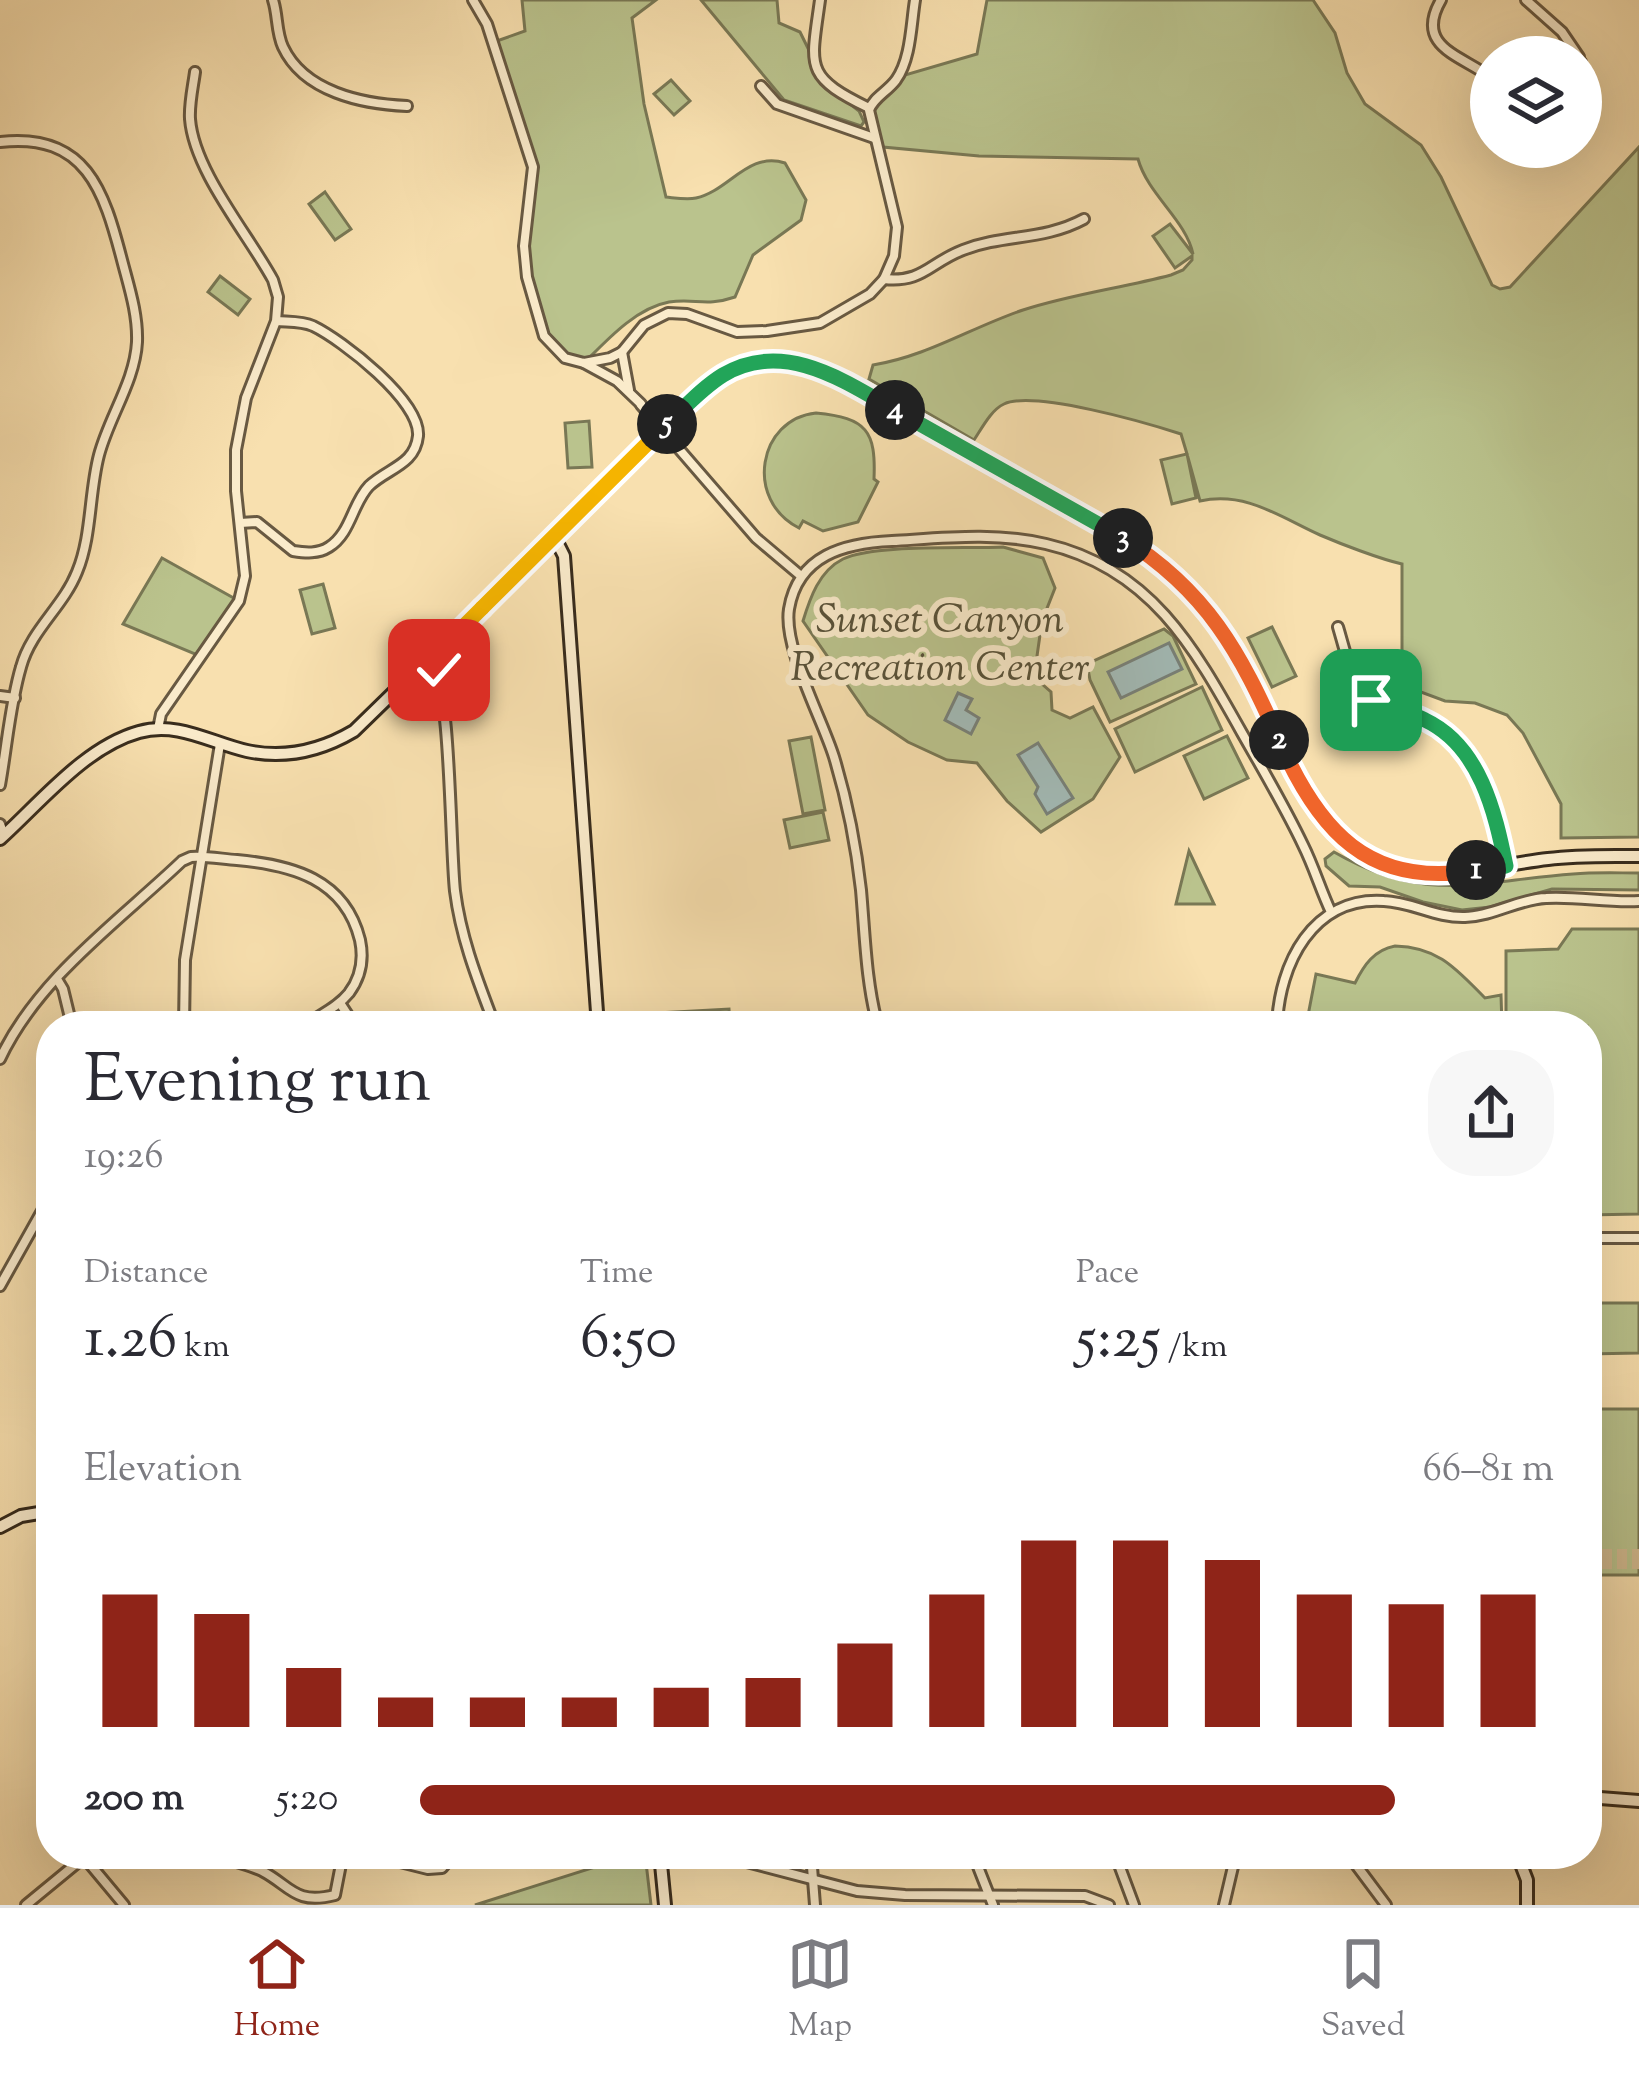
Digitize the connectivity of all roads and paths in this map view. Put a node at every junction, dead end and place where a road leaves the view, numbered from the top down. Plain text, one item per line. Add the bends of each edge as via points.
1 (274, 0) edge
2 (472, 0) edge
3 (820, 0) edge
4 (915, 0) edge
5 (1441, 0) edge
6 (1526, 0) edge
7 (1565, 36) edge
8 (1470, 66) edge
9 (195, 72) dead end
10 (761, 86) dead end
11 (407, 106) dead end
12 (869, 108) junction
13 (874, 137) junction
14 (0, 142) edge
15 (1084, 219) dead end
16 (884, 279) junction
17 (276, 321) junction
18 (622, 352) junction
19 (584, 363) junction
20 (630, 392) junction
21 (662, 428) junction
22 (240, 523) junction
23 (554, 536) junction
24 (801, 576) junction
25 (1337, 627) dead end
26 (431, 659) junction
27 (0, 696) edge
28 (15, 698) junction
29 (158, 729) junction
30 (220, 742) junction
31 (0, 785) edge
32 (1, 832) edge
33 (200, 856) junction
34 (1639, 856) edge
35 (1506, 866) junction
36 (1639, 902) edge
37 (1331, 912) junction
38 (57, 979) junction
39 (340, 1003) junction
40 (68, 1011) edge
41 (184, 1011) edge
42 (327, 1011) edge
43 (345, 1011) edge
44 (490, 1011) edge
45 (597, 1011) edge
46 (876, 1011) edge
47 (1278, 1011) edge
48 (0, 1059) edge
49 (36, 1222) edge
50 (1602, 1238) edge
51 (1639, 1238) edge
52 (0, 1286) edge
53 (36, 1514) edge
54 (0, 1527) edge
55 (1602, 1798) edge
56 (1639, 1801) edge
57 (70, 1869) edge
58 (96, 1869) edge
59 (257, 1869) edge
60 (340, 1869) edge
61 (661, 1869) edge
62 (770, 1869) edge
63 (812, 1869) edge
64 (979, 1869) edge
65 (1121, 1869) edge
66 (1232, 1869) edge
67 (1359, 1869) edge
68 (1523, 1869) edge
69 (813, 1881) junction
70 (990, 1894) junction
71 (26, 1905) edge
72 (124, 1905) edge
73 (664, 1905) edge
74 (815, 1905) edge
75 (993, 1905) edge
76 (1109, 1905) edge
77 (1134, 1905) edge
78 (1224, 1905) edge
79 (1386, 1905) edge
80 (1527, 1905) edge

1 - 11 street via 280,39 297,69 359,101
2 - 19 street via 494,42 534,172 524,255 541,327 556,353
3 - 12 street via 816,69 828,88
4 - 12 street via 904,64
5 - 8 street via 1438,42
6 - 7 street
9 - 17 street via 193,139 273,280
10 - 13 street via 777,104
12 - 13 street
13 - 16 street via 897,227
14 - 28 street via 54,147 98,185 137,345 98,458 83,555 28,647
15 - 16 street via 1054,234 964,249 915,279
16 - 18 street via 820,323 737,332 668,314 644,325
17 - 22 street via 240,420
17 - 22 street via 312,326 360,358 412,410 418,440 406,463 371,485 344,532 322,550 293,551 257,522
18 - 19 street
18 - 20 street
19 - 20 street
20 - 21 street
21 - 23 main road
21 - 24 street via 756,538
21 - 35 main road via 745,365 788,362 832,374 1173,573 1221,626 1307,800 1347,842 1423,873
22 - 29 street via 239,601
23 - 26 main road
23 - 45 main road via 564,556
24 - 37 street via 839,547 946,538 1022,539 1105,566 1189,640 1305,847
24 - 46 street via 789,608 795,649 846,803
25 - 35 street via 1371,700 1425,720 1467,756 1496,819
26 - 30 main road via 371,718 326,745 280,754
26 - 44 street via 442,680 463,935
27 - 28 street
28 - 31 street
29 - 30 main road
29 - 32 main road via 101,749
30 - 33 street
33 - 38 street via 182,861
33 - 39 street via 291,868 330,889 347,908 362,949 361,969
33 - 41 street
34 - 35 main road
36 - 37 street via 1545,897 1469,917 1372,901
37 - 47 street via 1294,953
38 - 40 street
38 - 48 street via 17,1023
39 - 42 street
39 - 43 street
49 - 52 street
50 - 51 street
53 - 54 main road
55 - 56 main road
57 - 71 street
58 - 72 street
59 - 60 street via 291,1898 314,1904 335,1894
61 - 73 main road
62 - 69 street
63 - 69 street
64 - 70 street
65 - 77 street
66 - 78 street
67 - 79 street
68 - 80 main road
69 - 70 street via 905,1895
69 - 74 street
70 - 75 street
70 - 76 street via 1085,1896

